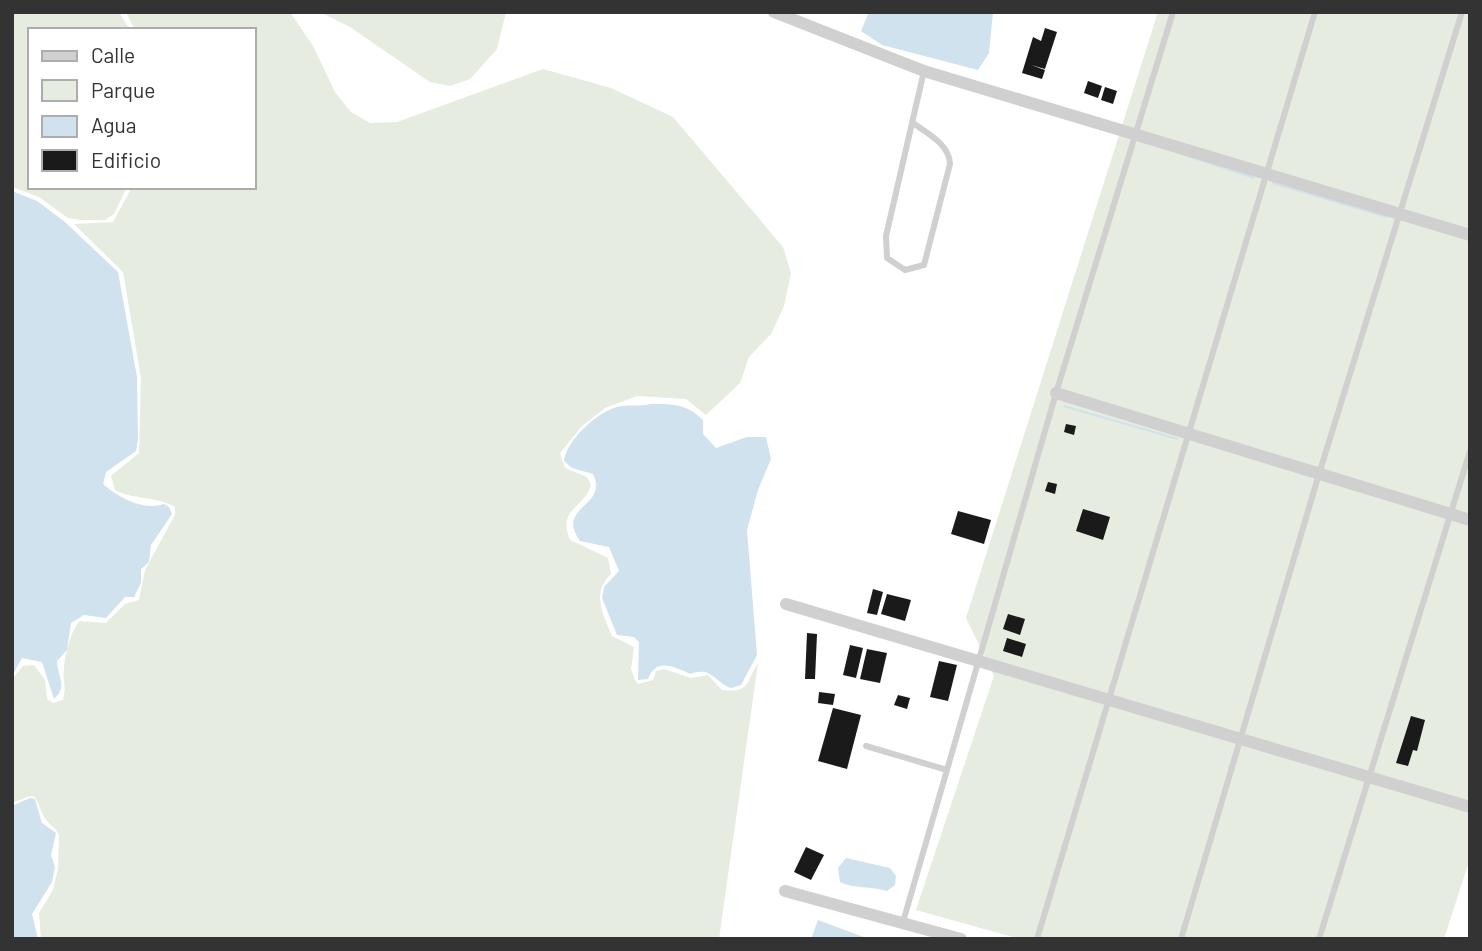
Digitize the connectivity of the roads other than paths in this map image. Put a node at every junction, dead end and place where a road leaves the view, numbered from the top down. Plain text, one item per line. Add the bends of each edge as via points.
1 (774, 12) edge
2 (1173, 12) edge
3 (1315, 12) edge
4 (1462, 12) edge
5 (924, 71) junction
6 (914, 123) junction
7 (1135, 134) junction
8 (1266, 173) junction
9 (1399, 214) junction
10 (1470, 235) edge
11 (1056, 393) junction
12 (1188, 433) junction
13 (1470, 451) edge
14 (1319, 474) junction
15 (1451, 514) junction
16 (1470, 520) edge
17 (786, 604) dead end
18 (978, 661) junction
19 (1108, 699) junction
20 (1240, 738) junction
21 (866, 746) dead end
22 (947, 770) junction
23 (1370, 776) junction
24 (1470, 807) edge
25 (785, 891) dead end
26 (903, 922) junction
27 (961, 939) edge
28 (1037, 939) edge
29 (1181, 939) edge
30 (1319, 939) edge

1 - 5 street
2 - 7 lane
3 - 8 lane
4 - 9 lane
5 - 6 lane
5 - 7 street
6 - 6 lane via 885,247 887,258 905,270 924,265 950,164 943,147
7 - 8 street
7 - 11 lane
8 - 9 street
8 - 12 lane
9 - 10 street
9 - 14 lane
11 - 12 street
11 - 18 lane
12 - 14 street
12 - 19 lane
13 - 15 lane
14 - 15 street
14 - 20 lane
15 - 16 street
15 - 23 lane
17 - 18 street
18 - 19 street
18 - 22 lane
19 - 20 street
19 - 28 lane
20 - 23 street
20 - 29 lane
21 - 22 lane
22 - 26 lane
23 - 24 street
23 - 30 lane
25 - 26 street
26 - 27 street

